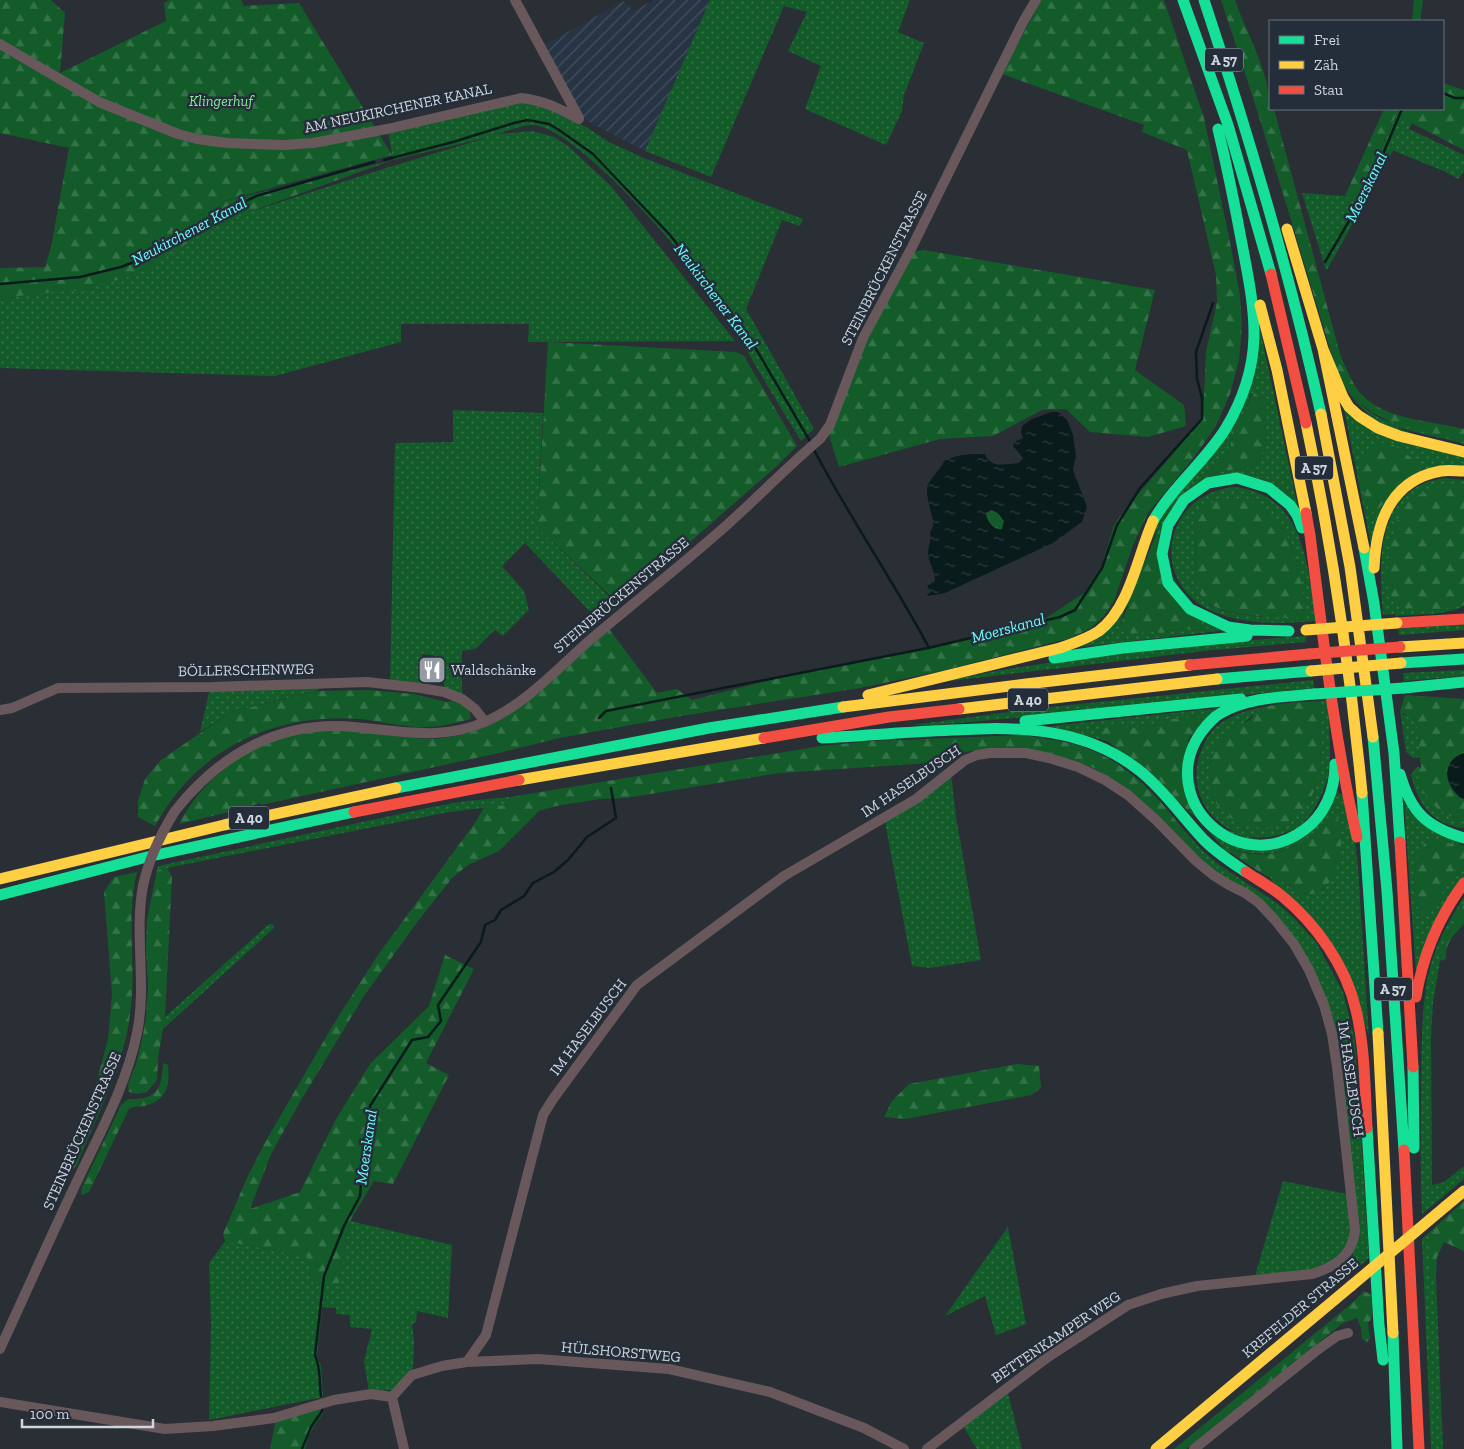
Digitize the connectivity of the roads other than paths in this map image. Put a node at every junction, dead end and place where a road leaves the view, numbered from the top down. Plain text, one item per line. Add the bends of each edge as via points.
1 (515, 0) edge
2 (1036, 0) edge
3 (1183, 0) edge
4 (1204, 0) edge
5 (1190, 18) junction
6 (0, 44) edge
7 (1244, 120) junction
8 (1278, 200) dead end
9 (1284, 219) dead end
10 (1240, 232) junction
11 (1323, 349) junction
12 (1464, 452) edge
13 (1464, 470) edge
14 (1318, 599) junction
15 (1374, 603) junction
16 (1464, 614) edge
17 (1464, 619) edge
18 (1429, 620) junction
19 (1289, 632) junction
20 (1464, 642) edge
21 (1464, 659) edge
22 (920, 681) junction
23 (1464, 682) edge
24 (1438, 685) junction
25 (1464, 688) edge
26 (1291, 696) junction
27 (0, 710) edge
28 (1333, 710) junction
29 (795, 715) junction
30 (485, 722) junction
31 (966, 729) junction
32 (747, 740) junction
33 (1394, 753) junction
34 (1464, 838) edge
35 (0, 879) edge
36 (1464, 883) edge
37 (0, 895) edge
38 (1372, 931) junction
39 (1414, 1114) junction
40 (1464, 1191) edge
41 (1276, 1278) joint
42 (1414, 1323) junction
43 (1348, 1333) dead end
44 (0, 1349) edge
45 (467, 1362) junction
46 (392, 1397) junction
47 (0, 1402) edge
48 (404, 1449) edge
49 (904, 1449) edge
50 (927, 1449) edge
51 (1156, 1449) edge
52 (1194, 1449) edge
53 (1391, 1449) edge
54 (1397, 1449) edge
55 (1419, 1449) edge

1 - 6 street, AM NEUKIRCHENER KANAL via 579,119 555,106 521,98 313,143 284,145 197,139 99,102
2 - 30 street, STEINBRÜCKENSTRASSE via 863,338 830,425 820,439 728,524 544,681 503,713
3 - 5 main road, A 57
4 - 7 main road, A 57
5 - 10 main road
5 - 38 main road, A 57 via 1251,203 1286,334 1320,494 1347,658 1362,794
7 - 8 main road via 1267,164
7 - 42 main road, A 57 via 1302,331 1337,490 1363,656 1379,792
9 - 11 main road
10 - 14 main road via 1277,370 1310,535
10 - 22 main road via 1255,322 1251,367 1242,400 1208,454 1170,495 1154,520 1124,600 1111,619 1086,639 1060,648
11 - 12 main road via 1349,407 1368,423 1399,436
11 - 15 main road
13 - 15 main road via 1424,475 1403,486 1391,500 1378,528 1375,544
14 - 19 main road via 1300,521 1292,506 1277,492 1251,480 1219,479 1188,495 1168,522 1162,540 1166,578 1176,595 1190,610 1230,628
14 - 28 main road
15 - 33 main road
16 - 18 main road
17 - 18 main road
18 - 19 main road, bridge
19 - 22 main road via 1123,648
20 - 29 main road, A 40, bridge via 1309,654 1028,683
21 - 32 main road, A 40, bridge via 1219,679 927,712
22 - 29 main road
23 - 24 main road
24 - 25 main road
24 - 26 main road, bridge
26 - 28 main road via 1243,703 1222,711 1206,724 1192,746 1188,785 1196,807 1206,823 1233,841 1249,846 1282,844 1318,818 1333,789 1336,768
26 - 31 main road via 1223,700
27 - 30 street, BÖLLERSCHENWEG via 58,688 368,682 444,692 462,699
28 - 38 main road
29 - 35 main road, A 40 via 371,792 128,846
30 - 44 street, STEINBRÜCKENSTRASSE, bridge via 439,734 352,726 314,727 278,734 226,760 201,780 175,811 152,854 143,886 140,1009 132,1053 104,1125
31 - 32 main road via 785,741
31 - 53 main road via 1050,731 1074,736 1118,755 1163,791 1220,855 1281,895 1325,940 1348,986 1362,1044 1379,1325
32 - 37 main road, A 40 via 450,792 269,830
33 - 34 main road via 1402,785 1420,816 1432,827
33 - 39 main road
36 - 39 main road via 1441,916 1429,943 1416,995
38 - 54 main road, A 57
39 - 42 main road
40 - 51 main road, KREFELDER STRASSE, bridge
41 - 45 street, IM HASELBUSCH via 1328,1269 1347,1253 1354,1242 1332,1034 1309,970 1294,944 1259,903 1196,861 1128,795 1105,780 1059,761 1026,753 990,753 965,760 916,800 784,876 638,985 543,1115 486,1335
41 - 50 street, BETTENKAMPER WEG via 1197,1286 1128,1304 1048,1357
42 - 55 main road, A 57
43 - 52 street via 1337,1336 1316,1351
45 - 46 street, HÜLSHORSTWEG via 412,1374
45 - 49 street, HÜLSHORSTWEG via 538,1359 669,1369 770,1392 864,1428
46 - 47 street via 371,1394 334,1400 274,1418 165,1429
46 - 48 street

